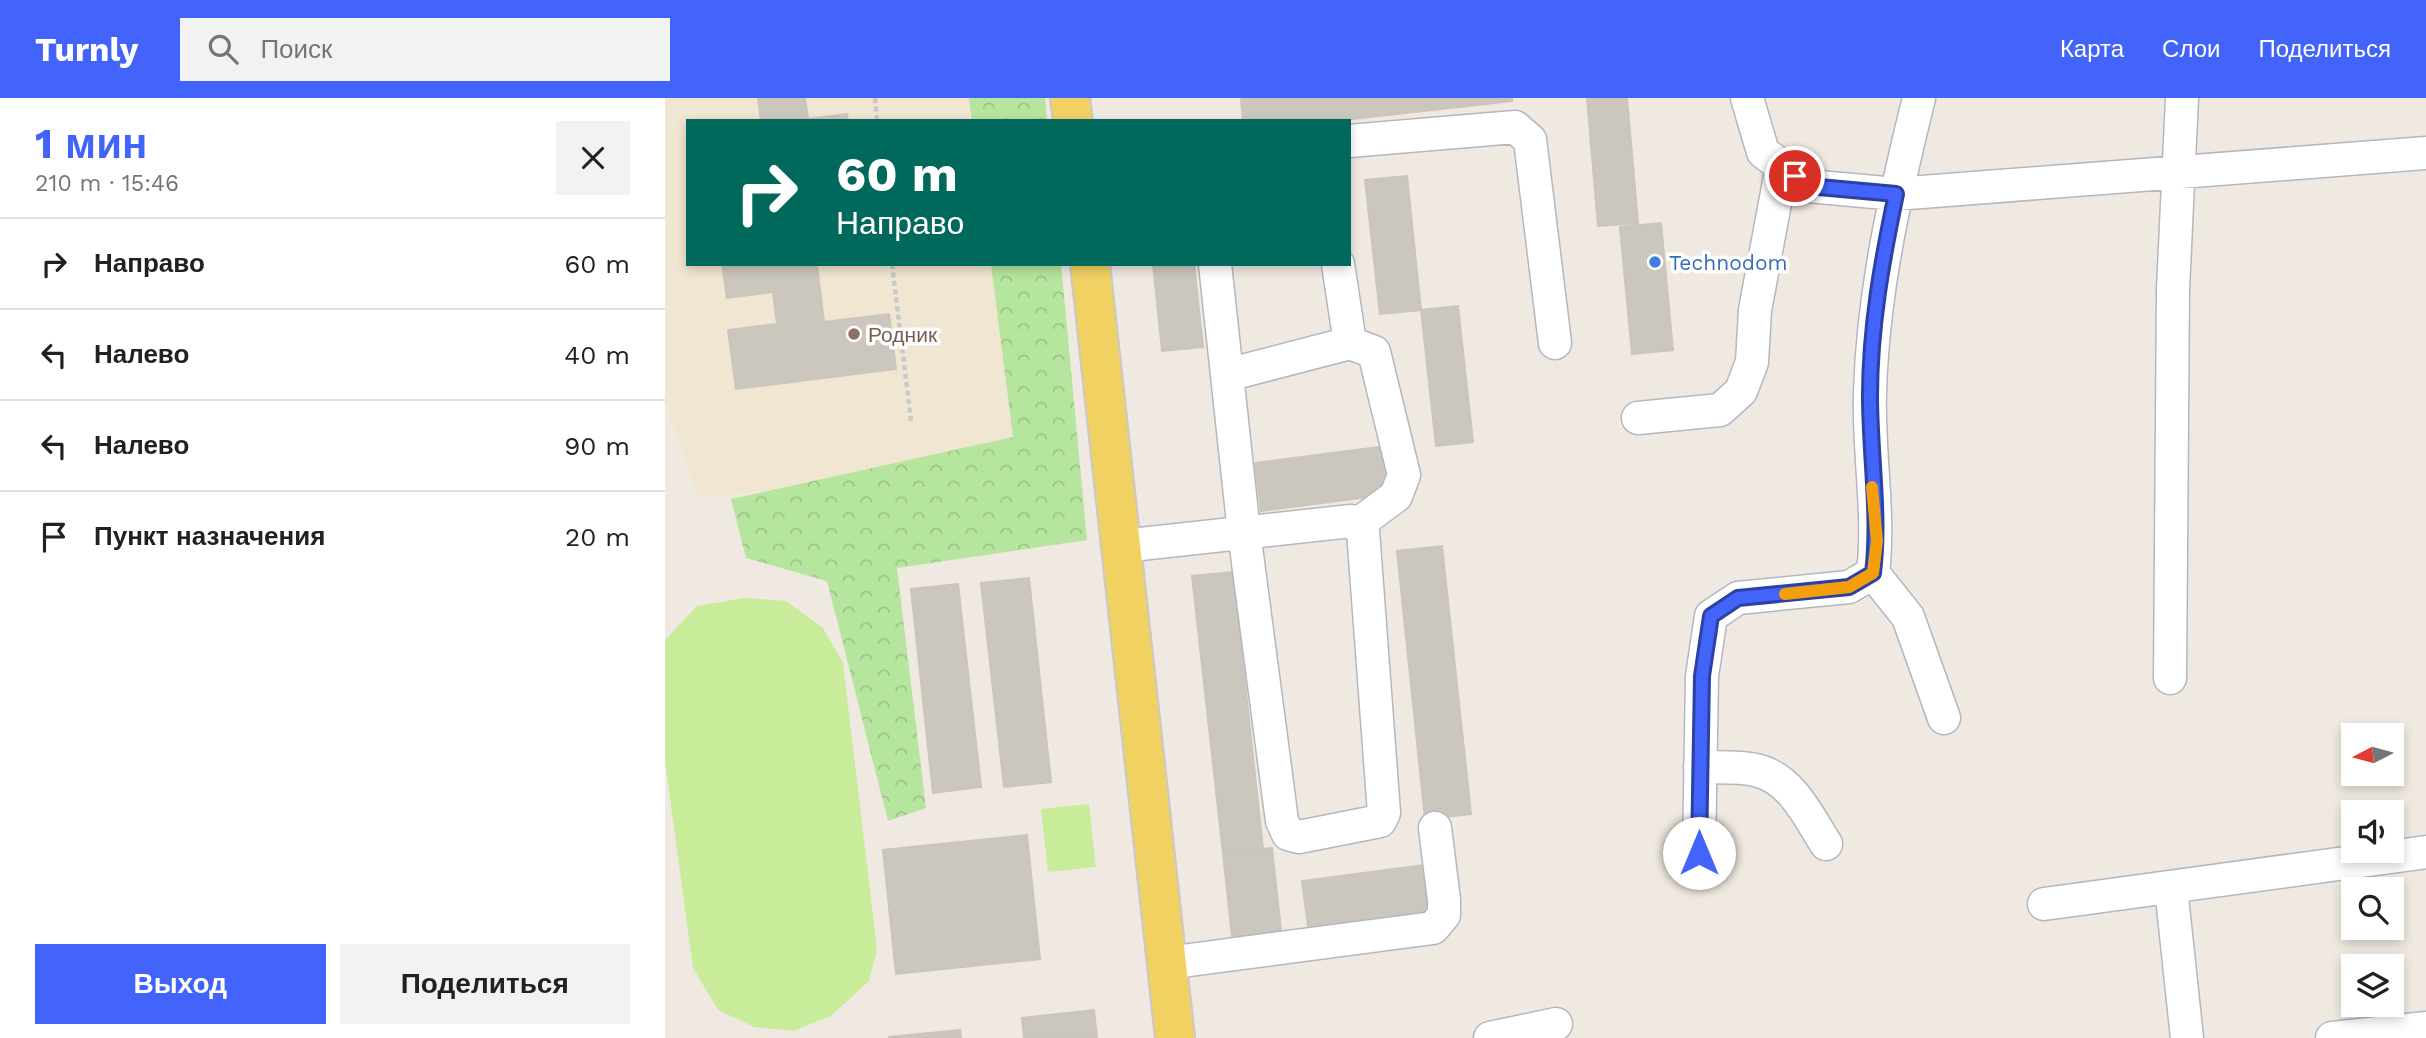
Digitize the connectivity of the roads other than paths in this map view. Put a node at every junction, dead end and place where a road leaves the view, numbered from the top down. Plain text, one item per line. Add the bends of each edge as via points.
1 (1069, 98) edge
2 (1747, 98) edge
3 (1919, 98) edge
4 (2182, 98) edge
5 (1073, 119) edge
6 (1351, 141) edge
7 (2426, 153) edge
8 (1781, 166) junction
9 (2180, 173) junction
10 (1896, 194) junction
11 (1090, 266) edge
12 (1215, 266) edge
13 (1338, 266) edge
14 (1350, 343) junction
15 (1555, 344) dead end
16 (1227, 375) junction
17 (1638, 418) dead end
18 (1358, 524) junction
19 (1244, 532) junction
20 (1122, 546) junction
21 (1873, 573) junction
22 (2170, 678) dead end
23 (1944, 718) dead end
24 (1700, 767) junction
25 (1435, 828) dead end
26 (1826, 844) dead end
27 (2426, 852) edge
28 (1699, 853) dead end
29 (2171, 888) junction
30 (2043, 904) dead end
31 (1167, 963) junction
32 (1556, 1024) dead end
33 (2426, 1028) edge
34 (1175, 1038) edge
35 (1490, 1038) edge
36 (2187, 1038) edge
37 (2332, 1038) edge

1 - 5 main road
2 - 8 street via 1762,152
3 - 10 street
4 - 9 street
6 - 15 street via 1515,127 1524,132 1530,140
7 - 9 street
8 - 10 street via 1808,186
8 - 17 street via 1755,310 1752,362 1741,391 1720,410
9 - 10 street
9 - 22 street via 2173,289
10 - 21 street via 1876,298 1870,393 1877,541
11 - 20 main road
12 - 16 street
13 - 14 street
14 - 16 street
14 - 18 street via 1374,352 1403,475 1396,496
16 - 19 street
18 - 19 street
18 - 19 street via 1363,531 1384,813 1372,825 1299,837 1288,834 1282,821
19 - 20 street
20 - 31 main road
21 - 23 street via 1908,617
21 - 24 street via 1849,587 1738,598 1711,616 1702,676
24 - 26 street via 1755,769 1772,776 1791,790
24 - 28 street
25 - 31 street via 1444,915 1433,928
27 - 29 street
29 - 30 street
29 - 36 street
31 - 34 main road
32 - 35 street
33 - 37 street

